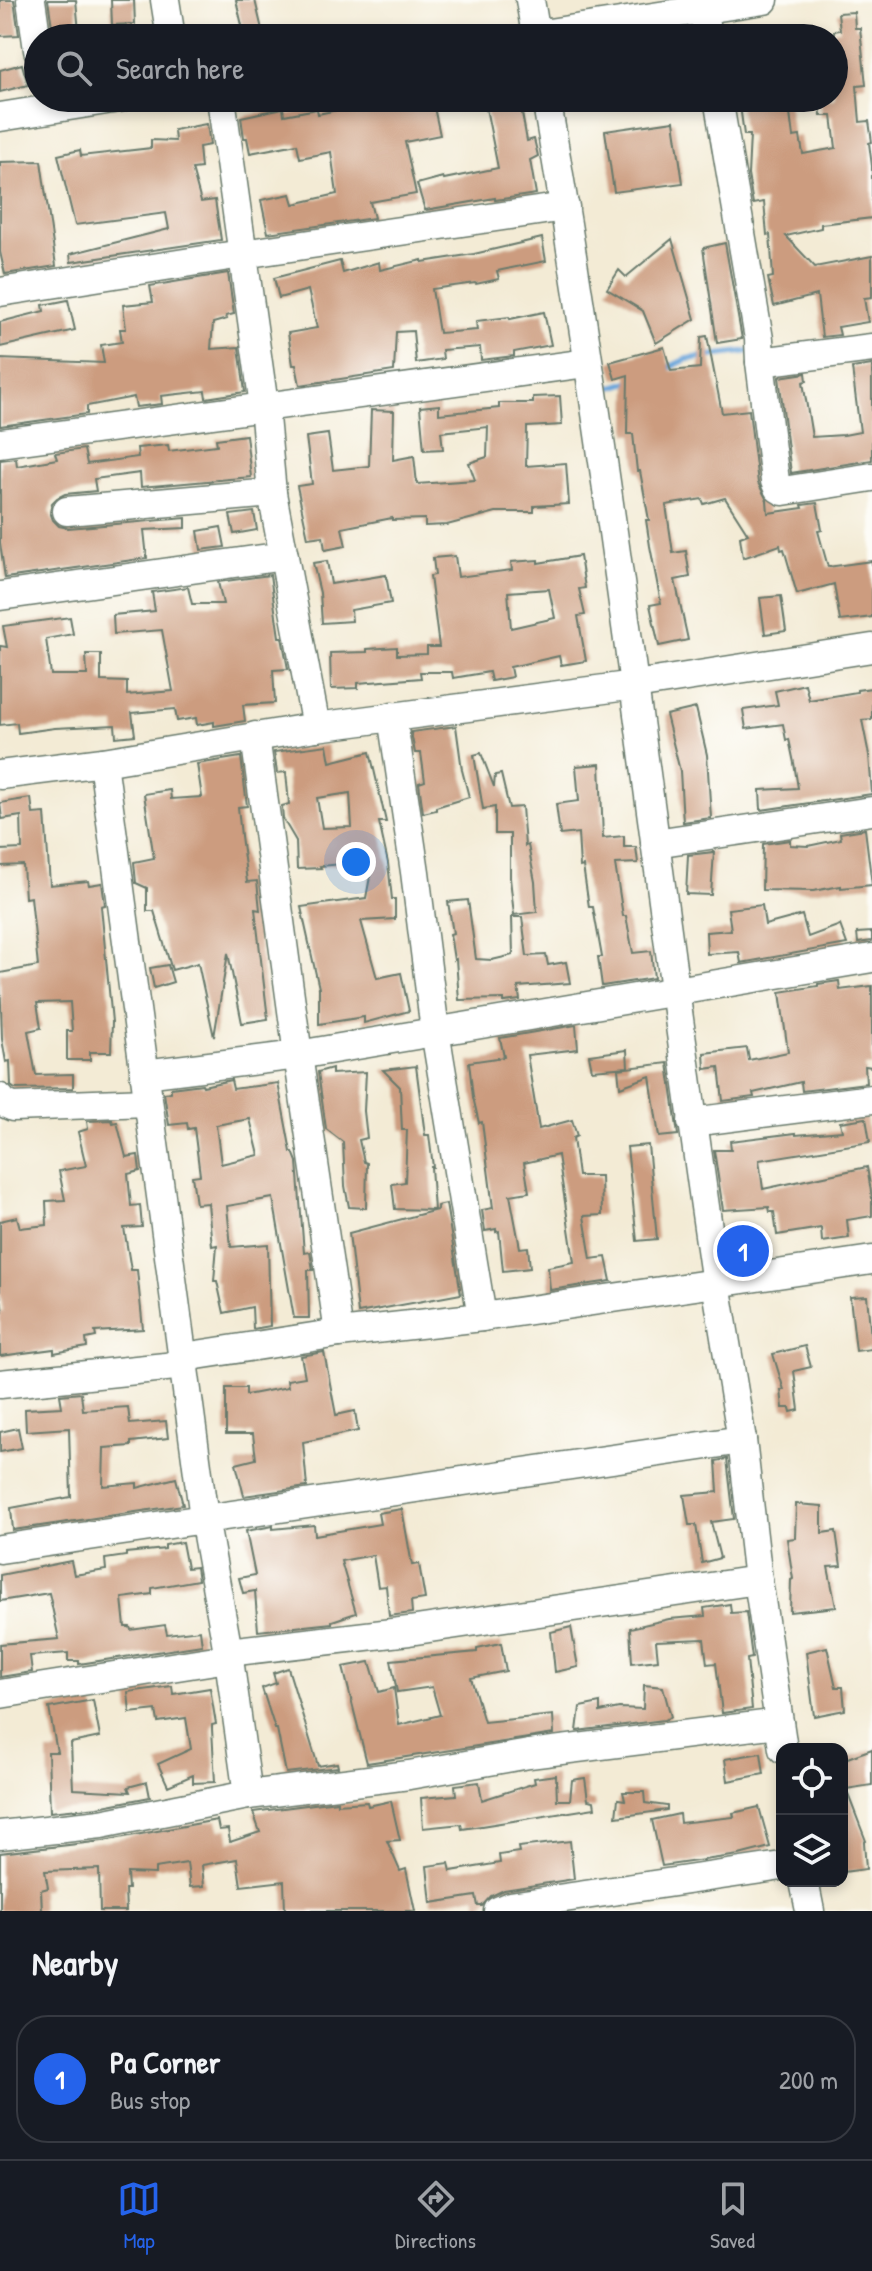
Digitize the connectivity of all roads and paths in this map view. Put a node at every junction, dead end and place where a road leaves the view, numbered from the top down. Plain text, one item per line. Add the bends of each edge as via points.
1 (31, 0) edge
2 (165, 0) edge
3 (530, 0) edge
4 (764, 0) edge
5 (704, 10) junction
6 (34, 24) edge
7 (169, 24) edge
8 (529, 24) edge
9 (613, 24) edge
10 (706, 24) edge
11 (24, 110) edge
12 (223, 112) edge
13 (548, 112) edge
14 (720, 112) edge
15 (0, 117) edge
16 (565, 207) junction
17 (242, 254) junction
18 (0, 292) edge
19 (872, 348) edge
20 (760, 362) junction
21 (587, 363) junction
22 (264, 406) junction
23 (0, 443) edge
24 (872, 477) edge
25 (272, 493) junction
26 (67, 511) dead end
27 (284, 556) junction
28 (0, 596) edge
29 (872, 648) edge
30 (635, 685) junction
31 (392, 716) junction
32 (316, 727) junction
33 (255, 736) junction
34 (103, 762) junction
35 (0, 775) edge
36 (872, 811) edge
37 (655, 843) junction
38 (872, 958) edge
39 (676, 992) junction
40 (435, 1031) junction
41 (298, 1055) junction
42 (144, 1074) junction
43 (0, 1098) edge
44 (872, 1099) edge
45 (148, 1102) junction
46 (692, 1122) junction
47 (872, 1260) edge
48 (716, 1283) junction
49 (482, 1317) junction
50 (339, 1333) junction
51 (184, 1361) junction
52 (0, 1384) edge
53 (742, 1440) junction
54 (204, 1518) junction
55 (0, 1549) edge
56 (758, 1580) junction
57 (228, 1655) junction
58 (0, 1694) edge
59 (781, 1736) edge
60 (248, 1795) junction
61 (0, 1835) edge
62 (776, 1867) edge
63 (805, 1887) edge
64 (498, 1911) edge
65 (810, 1911) edge

1 - 6 street
2 - 7 street
3 - 8 street
4 - 5 street
5 - 9 street
5 - 10 street
11 - 15 street
12 - 17 street
13 - 16 street
14 - 20 street
16 - 17 street
16 - 21 street
17 - 18 street
17 - 22 street
19 - 20 street
20 - 24 street via 778,488
21 - 22 street
21 - 30 street
22 - 23 street
22 - 25 street
25 - 26 street
25 - 27 street
27 - 28 street
27 - 32 street
29 - 30 street
30 - 31 street
30 - 37 street
31 - 32 street
31 - 40 street
32 - 33 street
33 - 34 street
33 - 41 street
34 - 35 street
34 - 42 street
36 - 37 street
37 - 39 street
38 - 39 street
39 - 40 street
39 - 46 street
40 - 41 street
40 - 49 street
41 - 42 street
41 - 50 street
42 - 45 street
43 - 45 street via 13,1107
44 - 46 street
45 - 51 street
46 - 48 street
47 - 48 street
48 - 49 street
48 - 53 street
49 - 50 street
50 - 51 street
51 - 52 street
51 - 54 street
53 - 54 street
53 - 56 street
54 - 55 street
54 - 57 street
56 - 57 street
56 - 59 street
57 - 58 street
57 - 60 street
59 - 60 street via 529,1754
60 - 61 street via 101,1824
62 - 64 street
63 - 65 street

